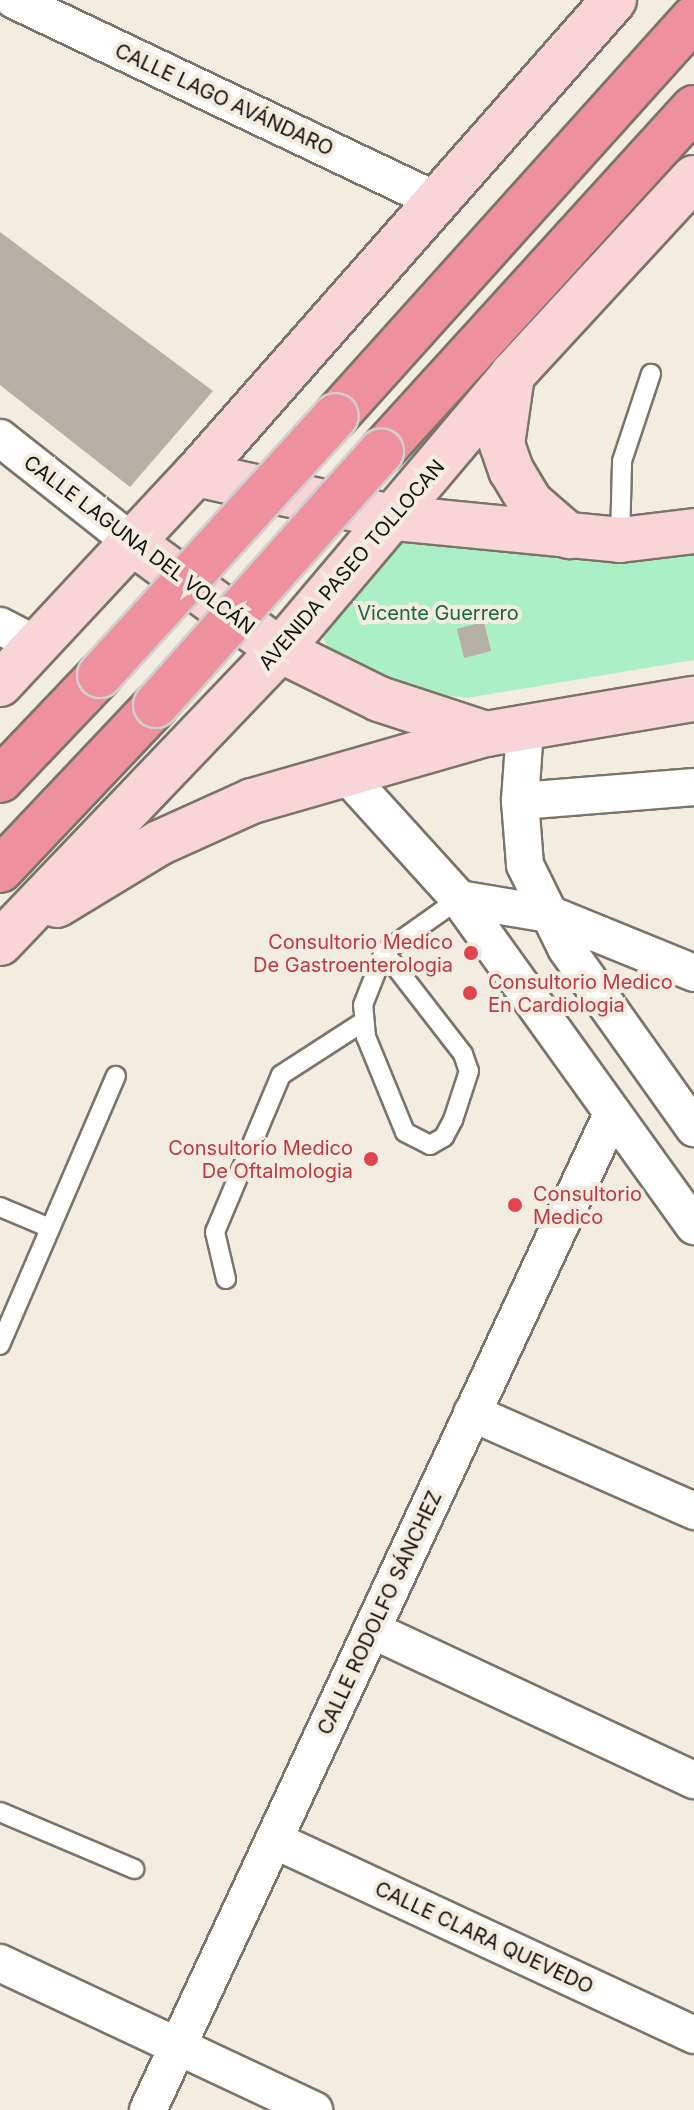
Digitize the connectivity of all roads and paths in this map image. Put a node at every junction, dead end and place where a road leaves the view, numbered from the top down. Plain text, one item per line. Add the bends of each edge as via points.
1 (14, 0) edge
2 (614, 0) edge
3 (682, 32) edge
4 (694, 108) edge
5 (694, 178) edge
6 (433, 199) junction
7 (651, 374) dead end
8 (512, 375) junction
9 (0, 438) edge
10 (196, 474) junction
11 (396, 518) junction
12 (694, 531) edge
13 (569, 536) junction
14 (620, 540) junction
15 (133, 543) junction
16 (18, 636) edge
17 (280, 650) junction
18 (0, 684) edge
19 (694, 699) edge
20 (505, 732) junction
21 (344, 772) junction
22 (0, 780) edge
23 (694, 787) edge
24 (520, 801) junction
25 (0, 870) edge
26 (459, 899) junction
27 (549, 914) junction
28 (4, 939) edge
29 (384, 952) junction
30 (582, 971) junction
31 (694, 973) edge
32 (527, 991) junction
33 (363, 1022) junction
34 (116, 1076) dead end
35 (611, 1116) junction
36 (694, 1128) edge
37 (0, 1207) edge
38 (694, 1226) edge
39 (50, 1228) junction
40 (226, 1279) dead end
41 (0, 1345) edge
42 (472, 1413) junction
43 (694, 1511) edge
44 (372, 1630) junction
45 (694, 1780) edge
46 (0, 1812) edge
47 (274, 1840) junction
48 (134, 1869) dead end
49 (0, 1963) edge
50 (694, 2035) edge
51 (179, 2045) junction
52 (148, 2110) edge
53 (314, 2110) edge

1 - 6 street, CALLE LAGO AVÁNDARO
2 - 6 main road
3 - 22 highway, bridge
4 - 25 highway, bridge via 156,705
5 - 8 main road, AVENIDA PASEO TOLLOCAN
6 - 10 main road
7 - 14 lane via 622,461
8 - 11 main road, AVENIDA PASEO TOLLOCAN
8 - 13 main road via 502,444 511,470 530,502
9 - 15 street, CALLE LAGUNA DEL VOLCÁN
10 - 11 main road
10 - 15 main road
11 - 13 main road
11 - 17 main road, AVENIDA PASEO TOLLOCAN
12 - 14 main road
13 - 14 main road
15 - 16 main road
15 - 17 main road, CALLE LAGUNA DEL VOLCÁN
16 - 18 main road
17 - 20 main road, CALLE LAGUNA DEL VOLCÁN via 379,699
17 - 28 main road, AVENIDA PASEO TOLLOCAN
19 - 20 main road
20 - 21 main road
20 - 24 street
21 - 26 street
21 - 28 main road via 252,801 159,843
23 - 24 street
24 - 27 street via 525,865
26 - 27 street
26 - 29 lane
26 - 32 street
27 - 30 street
27 - 31 street
29 - 33 lane via 363,1005
29 - 33 lane via 463,1054 469,1071 444,1137 430,1145 405,1132
30 - 32 street
30 - 36 street
32 - 35 street
33 - 40 lane via 281,1075 215,1232
34 - 39 lane
35 - 38 street
35 - 42 street, CALLE RODOLFO SÁNCHEZ
37 - 39 lane
39 - 41 lane
42 - 43 street
42 - 44 street, CALLE RODOLFO SÁNCHEZ
44 - 45 street
44 - 47 street, CALLE RODOLFO SÁNCHEZ
46 - 48 lane
47 - 50 street, CALLE CLARA QUEVEDO
47 - 51 street, CALLE RODOLFO SÁNCHEZ
49 - 51 street
51 - 52 street, CALLE RODOLFO SÁNCHEZ
51 - 53 street

